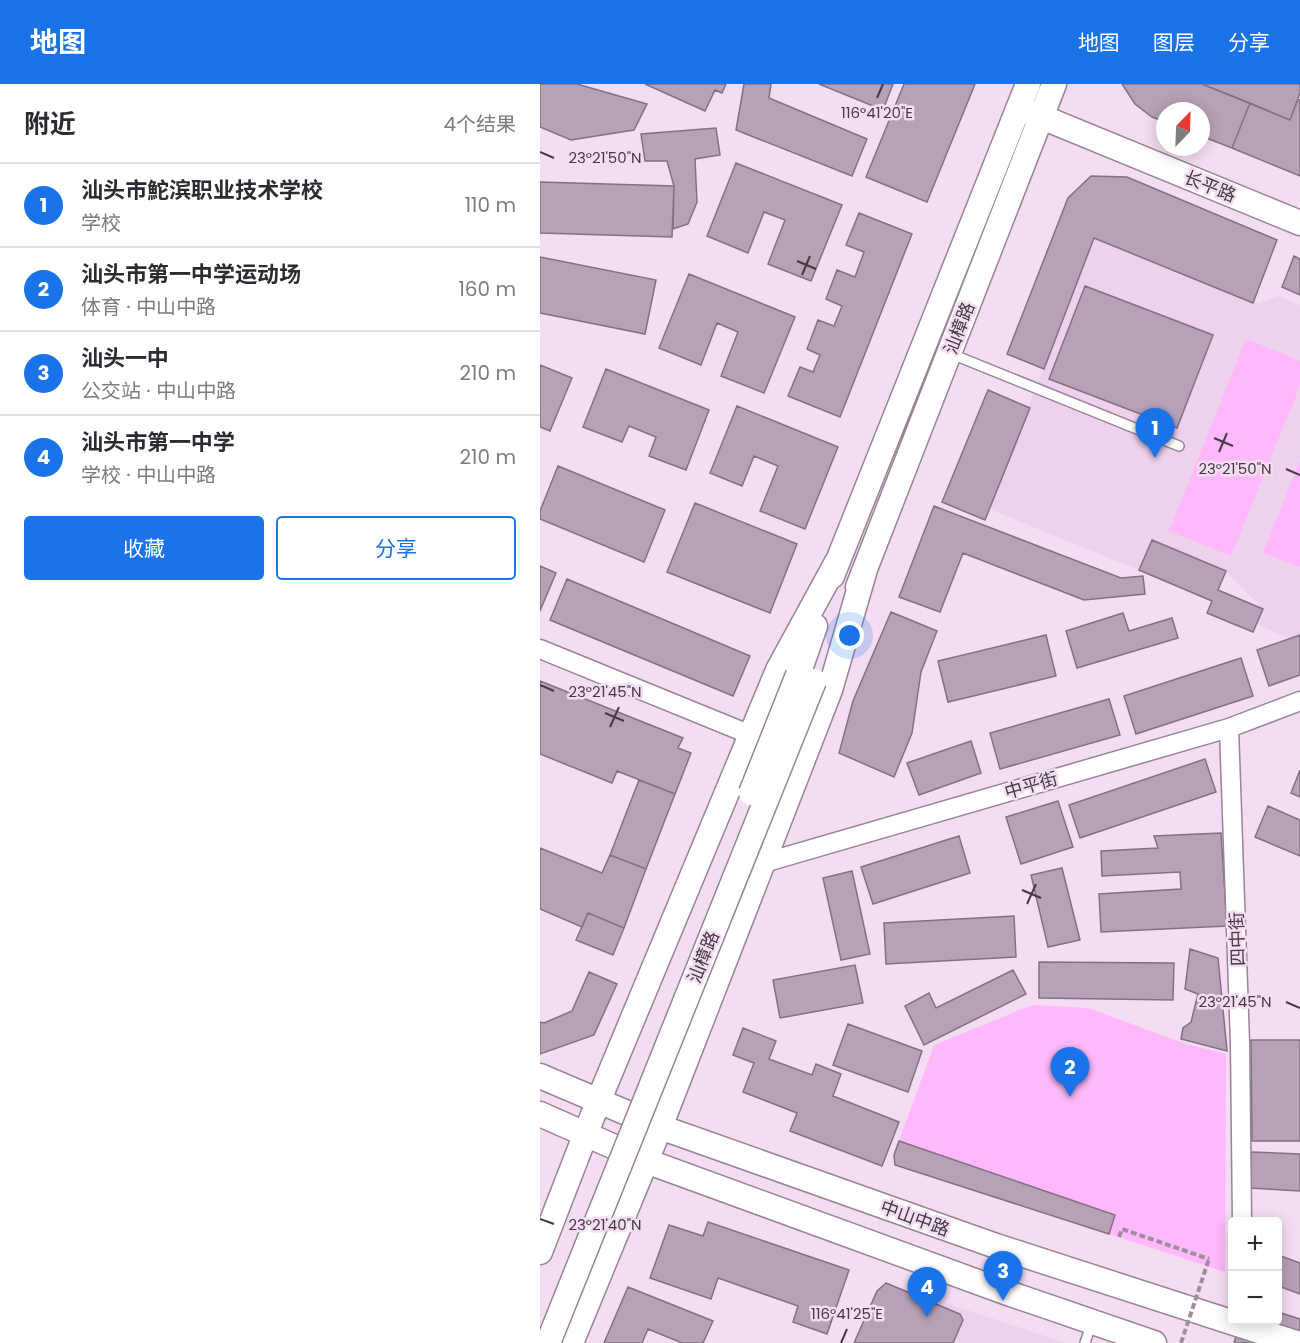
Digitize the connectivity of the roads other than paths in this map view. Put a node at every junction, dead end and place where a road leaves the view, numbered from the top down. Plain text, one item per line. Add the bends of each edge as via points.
1 (1054, 84) edge
2 (1031, 103) edge
3 (1300, 213) edge
4 (1300, 223) edge
5 (949, 353) junction
6 (1179, 446) dead end
7 (837, 562) junction
8 (864, 573) junction
9 (540, 649) edge
10 (806, 678) junction
11 (1300, 701) edge
12 (1229, 728) junction
13 (751, 735) junction
14 (760, 864) junction
15 (540, 1076) edge
16 (598, 1102) junction
17 (540, 1114) edge
18 (660, 1127) junction
19 (585, 1134) junction
20 (646, 1161) junction
21 (1242, 1217) edge
22 (540, 1252) edge
23 (1228, 1318) edge
24 (540, 1322) edge
25 (1248, 1325) edge
26 (1089, 1333) edge
27 (548, 1343) edge
28 (571, 1343) edge
29 (1154, 1343) edge
30 (1296, 1343) edge

1 - 2 street, 汕樟路
2 - 3 street, 长平路
2 - 4 street, 长平路
2 - 5 street, 汕樟路
2 - 7 street, 汕樟路
5 - 6 lane
5 - 8 street, 汕樟路
7 - 10 street, 汕樟路
7 - 13 street, 汕樟路 via 778,669
8 - 10 street, 汕樟路
8 - 14 street, 汕樟路 via 830,690
9 - 13 street
10 - 24 street, 汕樟路, bridge
10 - 27 street, 汕樟路, bridge
11 - 12 street, 中平街
12 - 14 street, 中平街
12 - 21 street, 四中街
13 - 16 street, 汕樟路
14 - 18 street, 汕樟路
15 - 16 street, 中山中路
16 - 18 street, 中山中路
16 - 19 street, 汕樟路
17 - 19 street
18 - 20 street, 汕樟路
18 - 23 street, 中山中路 via 1033,1260
19 - 20 street
19 - 22 street, 汕樟路
20 - 26 street
20 - 28 street, 汕樟路
25 - 30 street, 中山中路
26 - 29 street

